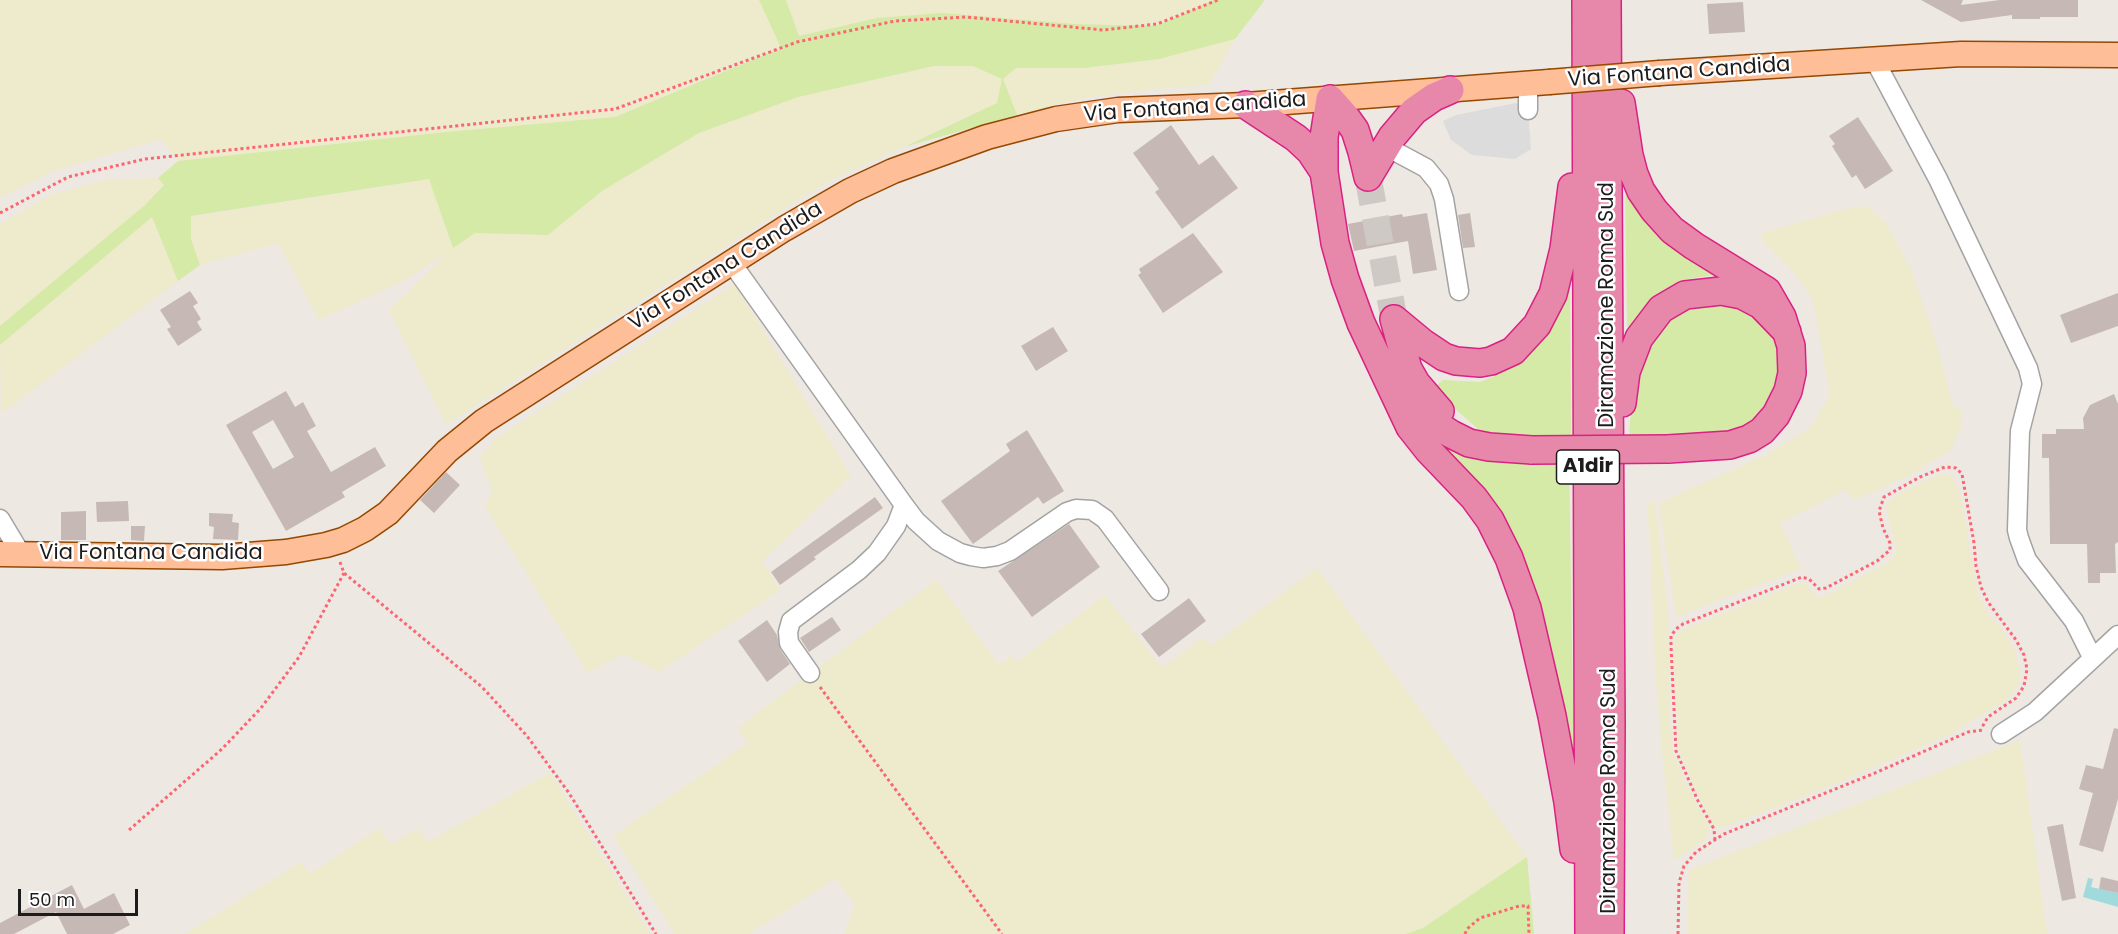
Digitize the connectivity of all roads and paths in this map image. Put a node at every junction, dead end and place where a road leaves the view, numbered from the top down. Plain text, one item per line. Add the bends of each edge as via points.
1 (1218, 0) edge
2 (1584, 0) edge
3 (1607, 0) edge
4 (1607, 44) junction
5 (2118, 55) edge
6 (1874, 59) junction
7 (1538, 83) junction
8 (1450, 90) junction
9 (1330, 99) junction
10 (1246, 105) junction
11 (1528, 110) dead end
12 (1385, 146) junction
13 (1324, 172) junction
14 (0, 213) edge
15 (731, 262) junction
16 (1459, 291) dead end
17 (1787, 332) junction
18 (1392, 389) junction
19 (1469, 443) junction
20 (904, 505) junction
21 (0, 519) edge
22 (334, 543) junction
23 (11, 554) edge
24 (344, 573) junction
25 (1159, 591) dead end
26 (2118, 635) edge
27 (2092, 657) junction
28 (810, 673) joint
29 (1611, 722) junction
30 (1981, 729) junction
31 (2001, 734) joint
32 (129, 830) dead end
33 (1715, 840) junction
34 (656, 934) edge
35 (1002, 934) edge
36 (1465, 934) edge
37 (1529, 934) edge
38 (1581, 934) edge
39 (1589, 934) edge
40 (1610, 934) edge
41 (1678, 934) edge

1 - 14 path via 1157,24 1103,30 966,17 895,21 797,42 615,109 145,159 68,177
2 - 19 highway via 1566,239 1557,281 1537,325 1513,351 1491,361 1470,363 1444,357 1394,319 1416,383
2 - 39 highway, Diramazione Roma Sud / A1dir
3 - 4 highway, Diramazione Roma Sud / A1dir
4 - 17 highway via 1629,155 1645,196 1672,230 1767,291
4 - 29 highway, Diramazione Roma Sud / A1dir
5 - 6 main road, Via Fontana Candida via 1979,53
6 - 7 main road, Via Fontana Candida, bridge
6 - 27 street via 1938,179 2028,368 2032,384 2020,430 2019,538 2027,560 2073,621
7 - 8 main road, Via Fontana Candida
7 - 11 street
8 - 9 main road, Via Fontana Candida
8 - 12 highway via 1414,111
9 - 10 main road, Via Fontana Candida
9 - 12 highway via 1355,130 1368,177
9 - 13 highway
10 - 13 highway via 1296,138
10 - 15 main road, Via Fontana Candida via 1105,111 987,137 850,191
12 - 16 street via 1426,168 1439,184
13 - 18 highway via 1345,279
15 - 20 street
15 - 22 main road, Via Fontana Candida via 484,421 447,451 388,513 365,530
17 - 19 highway, bridge via 1791,383 1762,431 1749,439 1730,445 1668,449 1532,450
17 - 29 highway via 1749,297 1721,291 1696,292 1661,309 1634,350 1626,372 1622,409
18 - 19 highway via 1432,422
18 - 38 highway via 1415,435 1466,487 1490,520 1516,575 1544,682 1568,802
20 - 25 street via 938,541 960,554 983,558 1010,551 1067,512 1092,510 1105,519
20 - 28 street via 896,526 877,553 791,621 789,643
21 - 23 street
22 - 23 main road, Via Fontana Candida via 222,557
22 - 24 path
24 - 32 path via 299,657 261,708 222,749
24 - 34 path via 482,687 526,736 569,793
26 - 27 street
27 - 31 street via 2035,711
28 - 35 path
29 - 40 highway, Diramazione Roma Sud / A1dir
30 - 31 path via 1992,735
30 - 33 path
30 - 33 path via 1989,717 2016,698 2024,686 2027,669 2016,640 1981,587 1962,474 1956,468 1946,467 1884,497 1879,511 1890,550 1877,561 1826,588 1819,589 1802,577 1683,624 1671,636 1676,752 1714,830
33 - 41 path via 1696,852 1684,866 1679,883
36 - 37 path via 1480,918 1528,906

